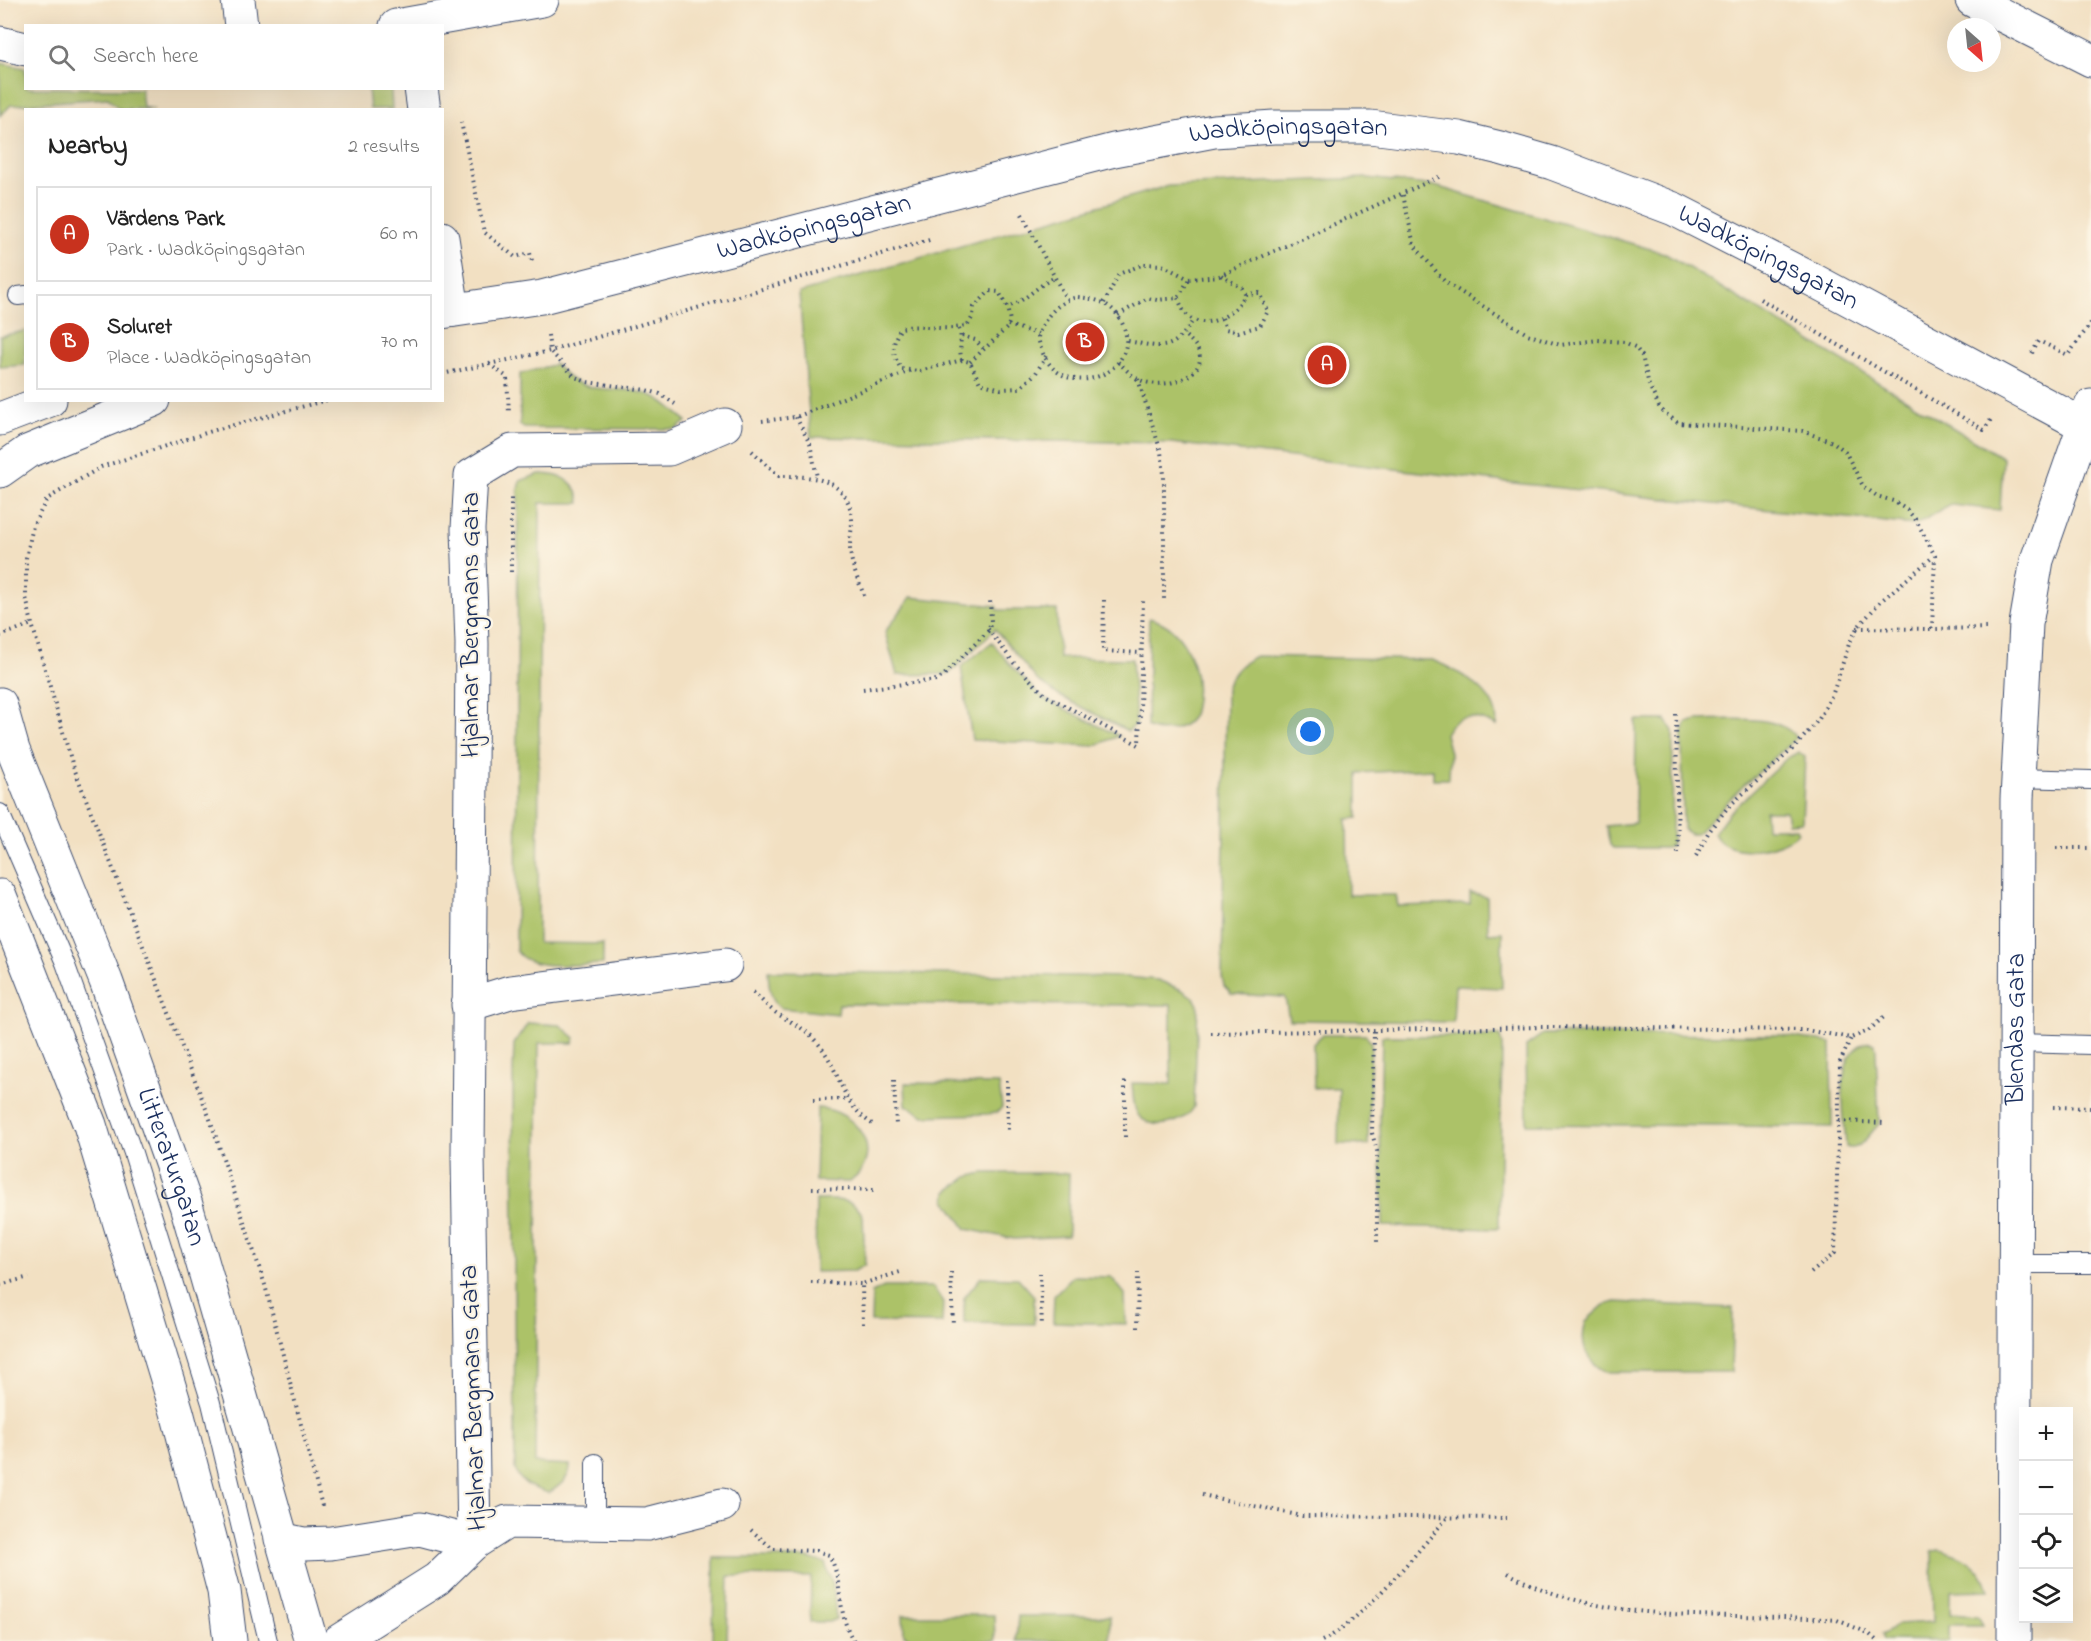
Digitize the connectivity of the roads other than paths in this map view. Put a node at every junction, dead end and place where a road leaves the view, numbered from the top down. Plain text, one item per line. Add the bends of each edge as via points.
1 (238, 0) edge
2 (542, 0) edge
3 (1972, 0) edge
4 (419, 18) edge
5 (241, 24) edge
6 (0, 43) edge
7 (24, 49) edge
8 (2091, 60) edge
9 (421, 90) edge
10 (424, 108) edge
11 (444, 262) edge
12 (448, 311) edge
13 (45, 402) edge
14 (149, 402) edge
15 (0, 419) edge
16 (2089, 420) edge
17 (725, 425) road end
18 (0, 471) edge
19 (0, 704) edge
20 (2018, 778) junction
21 (2091, 780) edge
22 (0, 813) edge
23 (0, 896) edge
24 (725, 965) road end
25 (468, 1005) junction
26 (2016, 1043) junction
27 (2091, 1045) edge
28 (2016, 1264) junction
29 (2091, 1264) edge
30 (595, 1462) dead end
31 (722, 1505) road end
32 (595, 1523) junction
33 (281, 1539) junction
34 (474, 1543) junction
35 (230, 1641) edge
36 (268, 1641) edge
37 (311, 1641) edge
38 (339, 1641) edge
39 (2014, 1641) edge

1 - 5 street
2 - 4 street
3 - 8 street
6 - 7 street
9 - 10 street
11 - 12 street
12 - 16 street, Wadköpingsgatan via 542,297 1114,150 1214,131 1370,127 1500,147 1674,209
13 - 15 street
14 - 18 street via 27,452
16 - 20 street, Blendas Gata via 2037,560 2026,624
17 - 25 street, Hjalmar Bergmans Gata via 669,449 512,451 471,476
19 - 33 street, Litteraturgatan via 13,750 106,981 186,1205
20 - 21 lane
20 - 26 street, Blendas Gata
22 - 36 lane via 65,963 133,1153 211,1403
23 - 35 street via 90,1125 177,1412 224,1591
24 - 25 street via 510,992
25 - 34 street, Hjalmar Bergmans Gata
26 - 27 lane
26 - 28 street, Blendas Gata
28 - 29 lane
28 - 39 street, Blendas Gata
30 - 32 lane
31 - 32 street, Hjalmar Bergmans Gata via 647,1524
32 - 34 street, Hjalmar Bergmans Gata via 507,1522
33 - 34 street via 304,1544 331,1543 420,1529
33 - 37 street, Litteraturgatan
34 - 38 street via 437,1579

